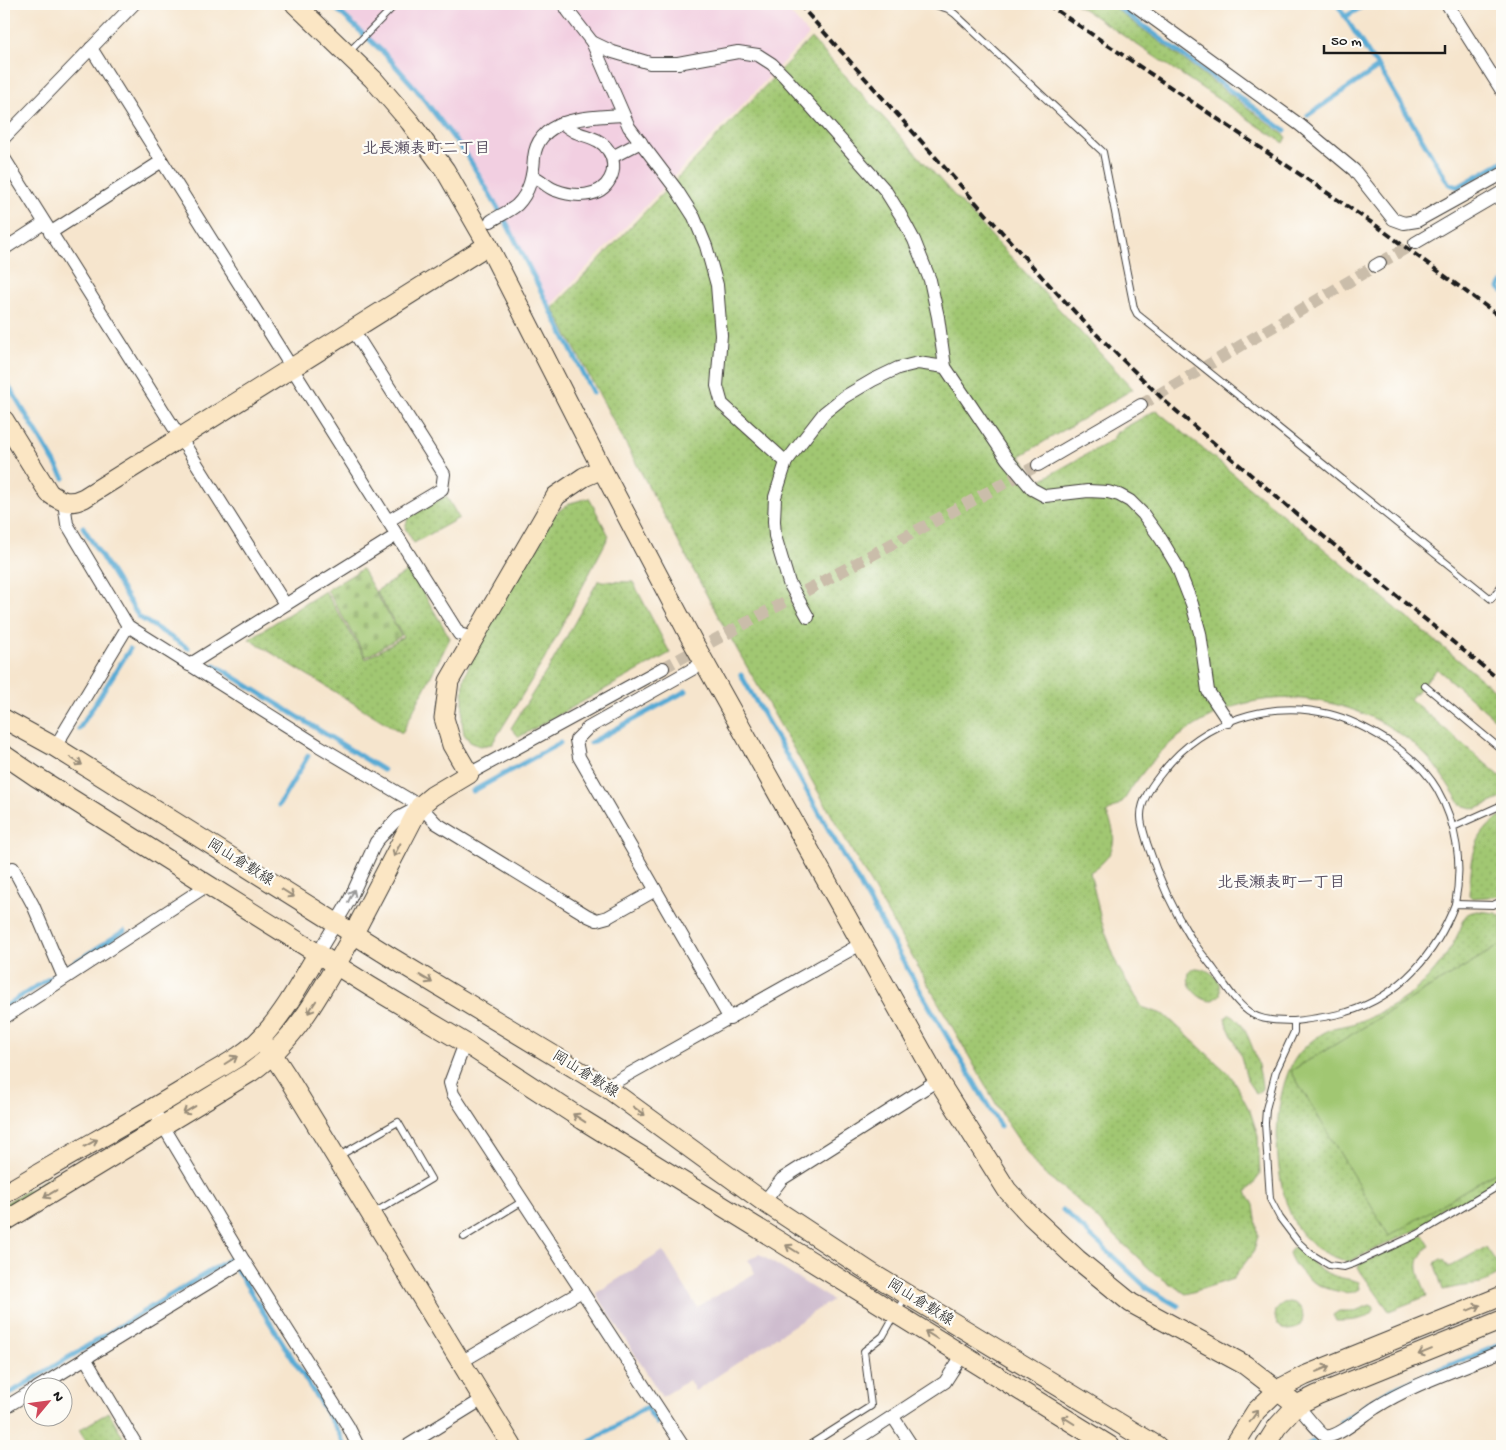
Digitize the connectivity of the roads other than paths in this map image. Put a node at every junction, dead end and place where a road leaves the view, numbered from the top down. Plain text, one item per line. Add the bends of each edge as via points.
1 (134, 4) edge
2 (295, 4) edge
3 (396, 4) edge
4 (564, 4) edge
5 (932, 4) edge
6 (1133, 4) edge
7 (1447, 4) edge
8 (592, 42) junction
9 (91, 48) junction
10 (347, 53) junction
11 (1502, 91) edge
12 (623, 114) junction
13 (563, 123) junction
14 (4, 138) edge
15 (641, 142) junction
16 (4, 158) edge
17 (612, 158) junction
18 (162, 161) junction
19 (1502, 174) edge
20 (532, 176) junction
21 (1502, 192) edge
22 (498, 217) dead end
23 (47, 228) junction
24 (1415, 243) tunnel mouth
25 (488, 245) junction
26 (4, 249) edge
27 (353, 330) junction
28 (945, 367) junction
29 (292, 368) junction
30 (1141, 405) tunnel mouth
31 (4, 420) edge
32 (180, 438) junction
33 (786, 462) junction
34 (1038, 465) tunnel mouth
35 (602, 468) junction
36 (64, 502) junction
37 (388, 521) junction
38 (397, 535) junction
39 (1502, 585) edge
40 (285, 604) junction
41 (808, 617) dead end
42 (128, 626) junction
43 (474, 638) junction
44 (704, 662) junction
45 (189, 664) junction
46 (663, 668) tunnel mouth
47 (1425, 686) dead end
48 (4, 719) edge
49 (1228, 721) junction
50 (55, 747) junction
51 (1502, 750) edge
52 (4, 755) edge
53 (469, 774) junction
54 (1502, 805) edge
55 (420, 806) junction
56 (1453, 827) junction
57 (4, 873) edge
58 (208, 886) junction
59 (654, 891) junction
60 (1502, 901) edge
61 (1455, 904) junction
62 (336, 923) junction
63 (353, 934) junction
64 (861, 944) junction
65 (318, 953) junction
66 (336, 965) junction
67 (61, 973) junction
68 (4, 1018) edge
69 (730, 1019) junction
70 (1294, 1021) junction
71 (260, 1039) junction
72 (465, 1043) junction
73 (273, 1054) junction
74 (938, 1080) junction
75 (606, 1087) junction
76 (153, 1110) junction
77 (162, 1126) junction
78 (336, 1158) junction
79 (1502, 1184) edge
80 (4, 1194) edge
81 (523, 1202) junction
82 (764, 1202) junction
83 (371, 1214) junction
84 (4, 1222) edge
85 (464, 1237) dead end
86 (238, 1264) junction
87 (582, 1291) junction
88 (907, 1294) junction
89 (1502, 1296) edge
90 (896, 1313) junction
91 (1502, 1320) edge
92 (1502, 1351) edge
93 (963, 1354) junction
94 (85, 1358) junction
95 (461, 1362) junction
96 (54, 1378) edge
97 (1279, 1390) junction
98 (22, 1396) edge
99 (483, 1399) junction
100 (1297, 1405) junction
101 (4, 1408) edge
102 (893, 1417) junction
103 (137, 1446) edge
104 (358, 1446) edge
105 (407, 1446) edge
106 (512, 1446) edge
107 (683, 1446) edge
108 (808, 1446) edge
109 (847, 1446) edge
110 (912, 1446) edge
111 (1110, 1446) edge
112 (1157, 1446) edge
113 (1234, 1446) edge
114 (1265, 1446) edge

1 - 9 street
2 - 10 street
3 - 10 lane
4 - 8 street
5 - 39 lane via 955,14 1103,152 1137,314 1491,599
6 - 19 street via 1300,125 1354,170 1393,219 1404,223 1417,221
7 - 11 street
8 - 12 street
8 - 28 street via 650,63 678,64 738,52 758,56 772,64 885,190 900,214 930,280
9 - 14 street
9 - 18 street
10 - 25 street via 410,122 445,170
12 - 13 street via 585,117
12 - 15 street
13 - 17 street via 570,130 601,142
13 - 20 street via 541,139 534,155
15 - 17 street
15 - 33 street via 694,217 706,246 717,285 722,335 717,386 722,404
16 - 23 street
17 - 20 street via 614,167 608,184 592,194 554,190
18 - 23 street
18 - 29 street
20 - 22 street via 526,193 516,206
21 - 24 street
23 - 26 street
23 - 32 street
25 - 27 street
25 - 35 street
27 - 29 street
27 - 37 street via 444,474 442,489
28 - 33 street via 918,364 898,368 859,388 824,413
28 - 49 street via 1032,489 1045,496 1088,492 1119,494 1143,514 1162,539 1192,604 1200,633 1208,691
29 - 32 street
29 - 37 street
30 - 34 street
31 - 36 street via 49,493
32 - 36 street via 84,498
32 - 40 street
33 - 41 street via 776,497 775,536 789,583
35 - 43 street via 556,496
35 - 44 street
36 - 42 street via 67,524
37 - 38 street
38 - 40 street
38 - 43 street via 459,634
40 - 45 street
42 - 45 street
42 - 50 street
43 - 53 street via 448,681 444,718 452,745
44 - 59 street via 588,728 576,740 579,757
44 - 64 street
45 - 55 street
46 - 53 street
47 - 51 lane
48 - 50 street, 岡山倉敷線
49 - 56 lane via 1262,711 1284,709 1330,714 1352,721 1399,749 1420,768 1436,788
49 - 70 lane via 1198,738 1170,763 1144,801 1141,817 1152,857 1180,921 1230,992 1250,1013 1276,1022
50 -> 62 street, 岡山倉敷線
52 - 58 street, 岡山倉敷線
53 - 55 street
54 - 56 lane
55 - 59 street via 436,823 597,920 608,918
62 -> 55 street via 376,842 398,818
55 -> 63 street
56 - 61 lane via 1460,870
57 - 67 street via 13,868 33,905
58 - 65 street, 岡山倉敷線
58 - 67 street via 132,936
59 - 69 street
60 - 61 lane via 1493,905
61 - 70 lane via 1427,958 1392,990 1349,1011
62 - 63 street, 岡山倉敷線
62 - 65 street
63 - 66 street
63 -> 75 street, 岡山倉敷線
64 - 69 street
64 - 74 street
65 - 66 street, 岡山倉敷線
65 - 71 street
66 - 72 street, 岡山倉敷線
66 -> 73 street via 304,1019
67 - 68 street
69 - 75 street
70 - 79 lane via 1294,1032 1276,1071 1266,1109 1270,1199 1280,1218 1311,1254 1329,1265 1344,1267 1354,1264 1418,1234
71 - 73 street
76 -> 71 street
72 - 81 street via 450,1083 453,1094
90 -> 72 street, 岡山倉敷線 via 591,1126
73 -> 77 street via 252,1072
73 - 78 street
74 - 82 street via 782,1179
74 - 97 street via 1007,1190 1077,1259 1131,1304 1245,1365
75 -> 82 street, 岡山倉敷線
76 - 77 street
80 -> 76 street
77 -> 84 street
77 - 86 street
78 - 83 street
78 - 83 lane via 398,1122 431,1179
81 - 85 lane
81 - 87 street
82 - 88 street, 岡山倉敷線
83 - 95 street
86 - 94 street
86 - 104 street via 348,1426
87 - 95 street
87 - 107 street
88 - 90 lane
88 - 112 street, 岡山倉敷線
97 -> 89 street via 1304,1376
93 -> 90 street, 岡山倉敷線
90 - 108 lane via 883,1336 864,1351 871,1406
91 -> 100 street
92 - 100 street via 1396,1395 1332,1435 1320,1433
93 - 102 street via 945,1382
111 -> 93 street, 岡山倉敷線
94 - 96 street
94 - 103 street
95 - 99 street
97 - 100 street
113 -> 97 street via 1256,1411
98 - 101 street
99 - 105 street
99 - 106 street
100 - 114 street
102 - 109 street
102 - 110 street

